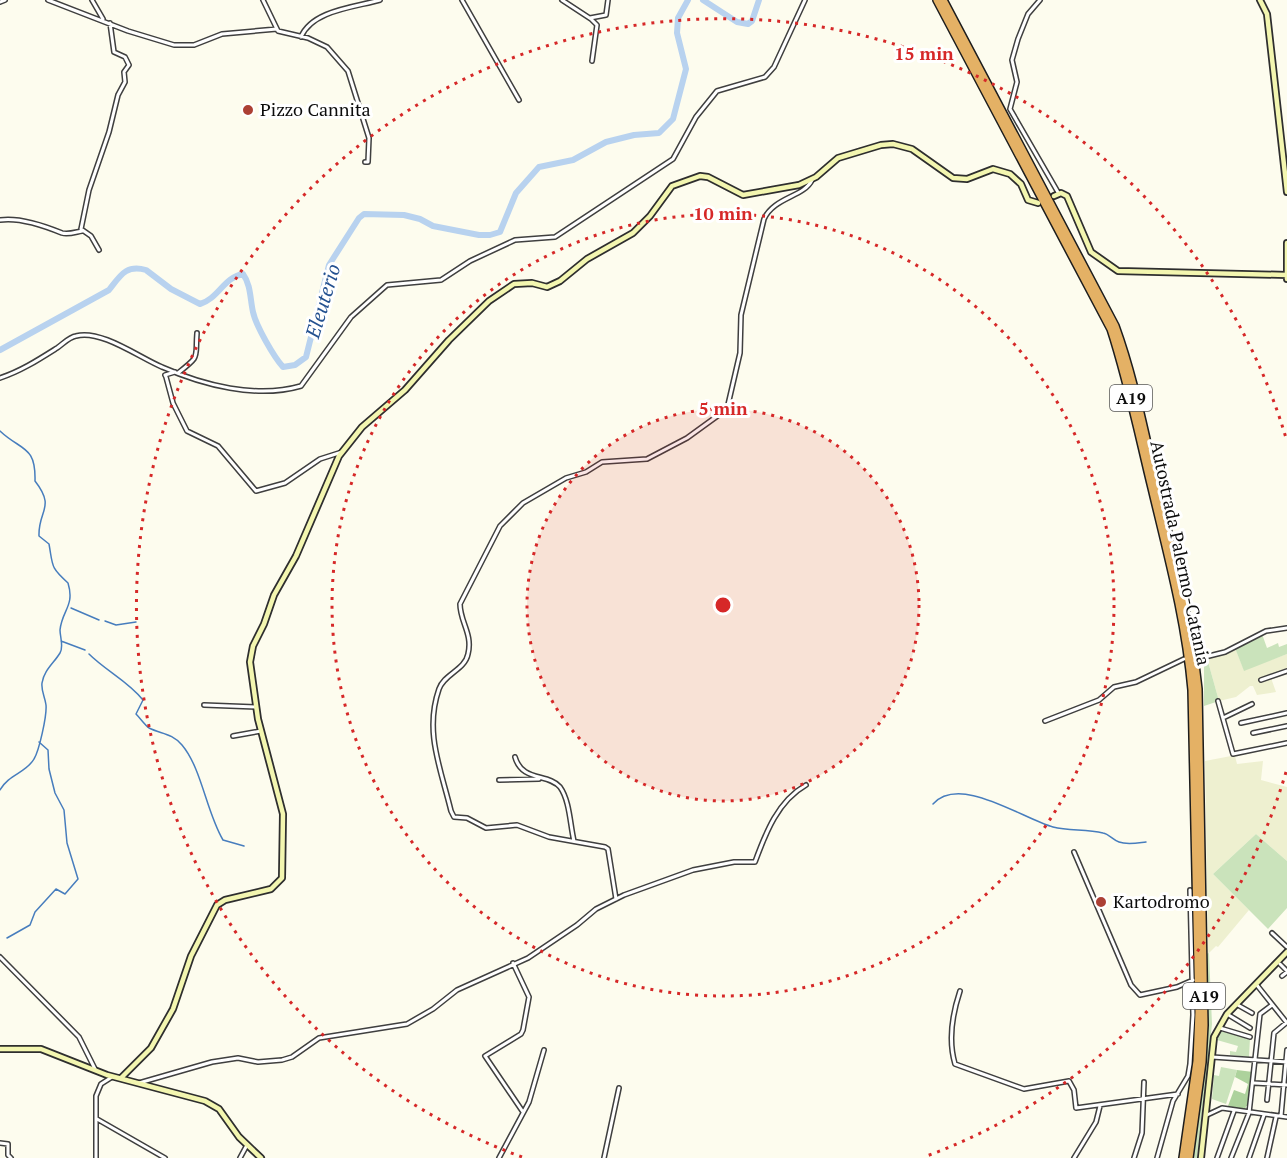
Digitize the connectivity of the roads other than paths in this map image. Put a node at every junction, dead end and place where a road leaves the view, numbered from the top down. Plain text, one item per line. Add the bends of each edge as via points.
1 (5, 0) edge
2 (48, 0) edge
3 (92, 0) edge
4 (263, 0) edge
5 (380, 0) edge
6 (462, 0) edge
7 (562, 0) edge
8 (608, 0) edge
9 (805, 0) edge
10 (937, 0) edge
11 (943, 0) edge
12 (1040, 0) edge
13 (1260, 0) edge
14 (0, 2) edge
15 (590, 18) junction
16 (103, 19) junction
17 (110, 23) junction
18 (277, 29) junction
19 (301, 36) junction
20 (592, 61) dead end
21 (519, 100) dead end
22 (365, 162) dead end
23 (812, 179) junction
24 (1287, 192) edge
25 (1056, 195) joint
26 (1038, 203) dead end
27 (0, 220) edge
28 (83, 230) junction
29 (1287, 243) edge
30 (99, 250) dead end
31 (1287, 277) edge
32 (197, 333) dead end
33 (177, 372) junction
34 (0, 378) edge
35 (342, 452) junction
36 (1287, 628) edge
37 (1201, 658) dead end
38 (1184, 660) dead end
39 (1287, 671) edge
40 (1261, 680) dead end
41 (1218, 701) dead end
42 (1251, 704) dead end
43 (204, 705) dead end
44 (256, 707) junction
45 (1287, 713) edge
46 (1222, 718) junction
47 (1045, 721) dead end
48 (1241, 723) dead end
49 (1287, 726) edge
50 (261, 731) junction
51 (1253, 734) dead end
52 (233, 736) dead end
53 (1287, 743) edge
54 (515, 757) dead end
55 (540, 779) junction
56 (499, 780) dead end
57 (806, 785) dead end
58 (574, 841) junction
59 (1074, 852) dead end
60 (1190, 890) dead end
61 (616, 899) junction
62 (1272, 933) dead end
63 (1287, 947) edge
64 (1287, 952) edge
65 (0, 957) edge
66 (513, 963) junction
67 (1280, 964) dead end
68 (1287, 971) edge
69 (1282, 976) dead end
70 (1193, 980) junction
71 (1256, 984) junction
72 (960, 991) dead end
73 (1236, 1004) junction
74 (1272, 1005) junction
75 (1227, 1014) junction
76 (1252, 1014) dead end
77 (1287, 1023) edge
78 (1218, 1027) junction
79 (1250, 1028) dead end
80 (1250, 1037) dead end
81 (0, 1049) edge
82 (544, 1050) dead end
83 (1287, 1050) edge
84 (1212, 1057) junction
85 (1256, 1060) junction
86 (1271, 1061) junction
87 (1286, 1062) edge
88 (95, 1069) junction
89 (113, 1076) junction
90 (121, 1078) junction
91 (1143, 1082) dead end
92 (139, 1083) junction
93 (1254, 1083) junction
94 (1268, 1084) junction
95 (1285, 1085) edge
96 (620, 1088) dead end
97 (1178, 1094) junction
98 (1143, 1099) junction
99 (1267, 1100) dead end
100 (1285, 1102) edge
101 (1100, 1106) junction
102 (1234, 1111) junction
103 (524, 1112) junction
104 (1249, 1113) junction
105 (1207, 1115) junction
106 (1264, 1115) junction
107 (1278, 1116) junction
108 (1287, 1116) edge
109 (97, 1119) junction
110 (0, 1143) edge
111 (247, 1145) junction
112 (11, 1158) edge
113 (96, 1158) edge
114 (165, 1158) edge
115 (240, 1158) edge
116 (261, 1158) edge
117 (499, 1158) edge
118 (604, 1158) edge
119 (1074, 1158) edge
120 (1134, 1158) edge
121 (1157, 1158) edge
122 (1183, 1158) edge
123 (1189, 1158) edge
124 (1202, 1158) edge
125 (1217, 1158) edge
126 (1231, 1158) edge
127 (1249, 1158) edge
128 (1267, 1158) edge

1 - 14 street
2 - 16 street
3 - 16 street
4 - 18 street
5 - 19 street via 322,17
6 - 21 street
7 - 15 street
8 - 15 street via 606,15
9 - 33 street via 774,68 765,77 717,91 696,117 673,159 555,237 515,240 441,280 387,285 351,317 301,386 267,391 222,386
10 - 122 highway, Autostrada Palermo-Catania / A19 via 1111,329 1176,589 1192,690 1199,1000 1197,1061
11 - 123 highway, Autostrada Palermo-Catania / A19 via 1115,326 1133,384 1182,594 1198,688 1204,980 1202,1062
12 - 25 street via 1028,14 1012,60 1017,82 1010,109
13 - 24 street via 1267,14
15 - 20 street via 597,25
16 - 17 street
17 - 18 street via 174,45 194,45 222,34
17 - 28 street via 114,52 125,57 129,65 89,190
18 - 19 street
19 - 22 street via 327,47 351,75 369,138
23 - 26 street via 838,158 893,144 912,149 953,178 967,179 993,169 1010,174 1021,184 1028,200
23 - 35 street via 743,195 708,177 672,186 633,234 587,259 560,281 547,287 522,282 498,294 449,340 405,390 362,427
23 - 58 street via 806,187 768,209 764,219 741,315 740,353 728,409 687,438 647,459 602,462 523,503 500,526 460,604 469,631 468,656 439,687 434,704 434,750 451,811 454,816 486,828 517,825
25 - 31 street via 1067,196 1091,252 1118,271
27 - 28 street via 10,218 65,234
28 - 30 street
29 - 31 street
32 - 33 street via 199,349 195,357
33 - 34 street via 101,338 77,335 23,369
33 - 35 street via 165,375 187,431 218,446 256,491 285,483 320,459
35 - 44 street via 253,646 250,662
36 - 37 street via 1266,631 1225,652
38 - 47 street via 1136,682 1114,687 1099,700
39 - 40 street
41 - 46 street
42 - 46 street
43 - 44 street
44 - 50 street
45 - 48 street
46 - 53 street via 1233,754
49 - 51 street
50 - 52 street
50 - 90 street via 283,814 282,878 271,889 217,905 191,956 173,1009 151,1048
54 - 55 street via 520,768
55 - 56 street
55 - 58 street via 560,788
57 - 61 street via 786,800 764,835 755,862 734,862 683,873
58 - 61 street via 608,849
59 - 70 street via 1137,992 1146,994
60 - 70 street
61 - 66 street via 528,958
62 - 63 street
64 - 71 street
65 - 88 street via 79,1037
66 - 92 street via 457,990 407,1024 319,1038 282,1060 229,1060
66 - 103 street via 529,998 523,1030 484,1056
67 - 68 street
68 - 69 street
70 - 97 street via 1190,1064
71 - 73 street
71 - 74 street
72 - 101 street via 951,1038 955,1064 1024,1089 1069,1082 1076,1108
73 - 75 street
73 - 76 street
74 - 77 street
74 - 85 street via 1260,1014
75 - 78 street
75 - 79 street
77 - 86 street via 1274,1033
78 - 80 street
78 - 84 street
81 - 88 street via 41,1049
82 - 103 street
83 - 87 street
84 - 85 street
84 - 105 street
85 - 86 street
85 - 93 street
86 - 87 street
86 - 94 street
87 - 95 street
88 - 89 street
89 - 90 street
89 - 109 street via 98,1089
90 - 92 street
91 - 98 street
92 - 111 street via 213,1105
93 - 94 street
93 - 104 street
94 - 95 street
94 - 99 street
95 - 100 street
96 - 118 street
97 - 98 street
97 - 121 street
98 - 101 street
98 - 120 street via 1142,1133
100 - 107 street
101 - 119 street via 1096,1122
102 - 104 street
102 - 105 street via 1221,1108
102 - 125 street
103 - 117 street
104 - 106 street
104 - 126 street
105 - 124 street
106 - 107 street
106 - 127 street
107 - 108 street
107 - 128 street
109 - 113 street
109 - 114 street
110 - 112 street via 8,1144
111 - 115 street
111 - 116 street

